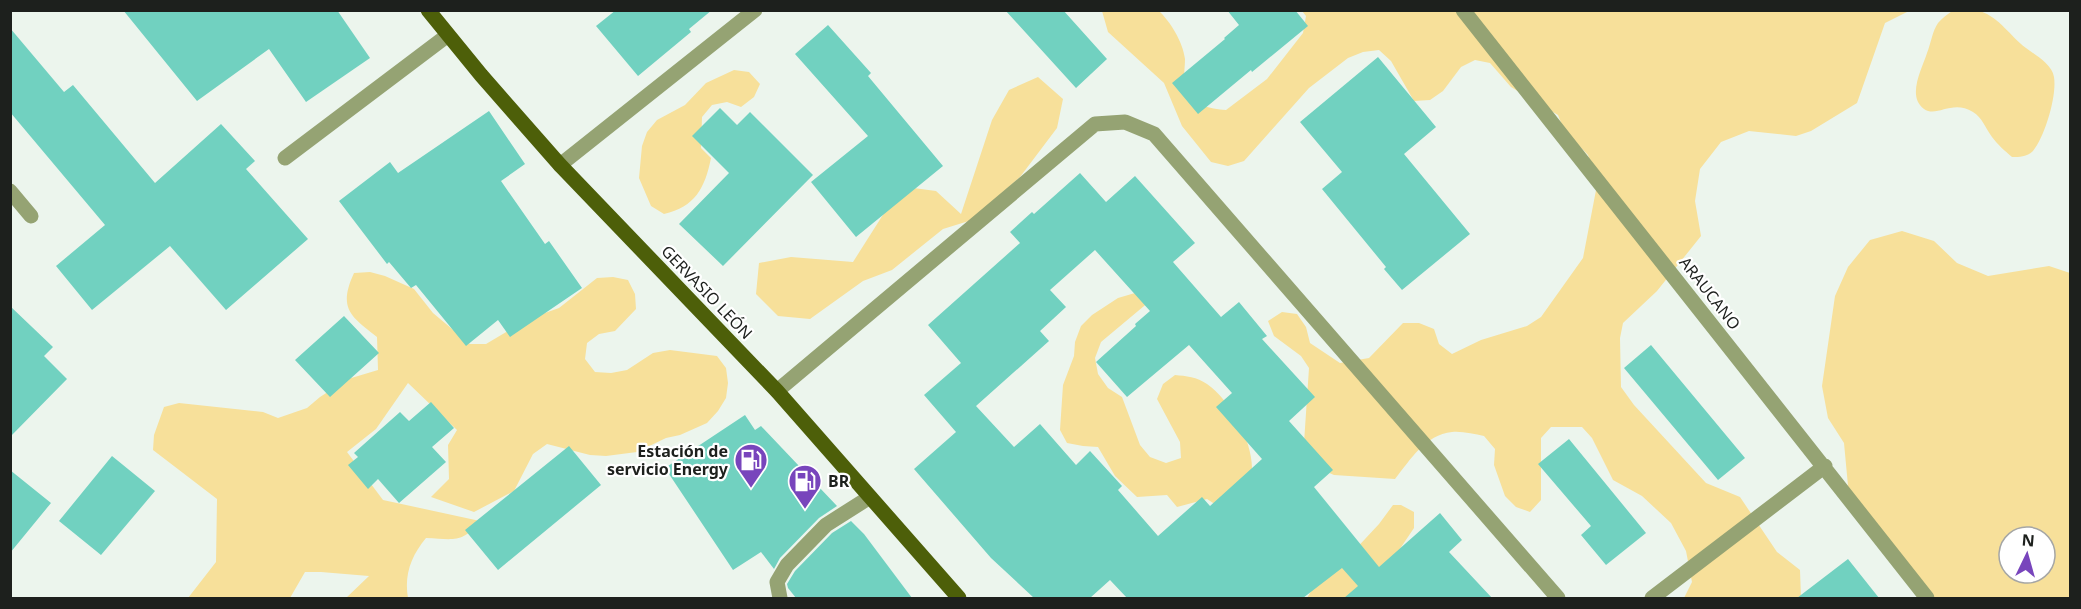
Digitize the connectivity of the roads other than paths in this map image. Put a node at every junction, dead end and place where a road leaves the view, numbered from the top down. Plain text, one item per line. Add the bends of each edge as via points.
1 (428, 10) edge
2 (755, 10) edge
3 (1463, 10) edge
4 (447, 34) junction
5 (285, 158) dead end
6 (560, 165) junction
7 (10, 190) edge
8 (31, 216) dead end
9 (777, 391) junction
10 (1825, 466) junction
11 (870, 497) junction
12 (780, 598) edge
13 (958, 598) edge
14 (1558, 598) edge
15 (1652, 598) edge
16 (1927, 598) edge

1 - 4 main road, GERVASIO LEÓN
2 - 6 street
3 - 10 street, ARAUCANO
4 - 5 street
4 - 6 main road, GERVASIO LEÓN
6 - 9 main road, GERVASIO LEÓN
7 - 8 street
9 - 11 main road, GERVASIO LEÓN
9 - 14 street via 1095,124 1125,122 1154,134
10 - 15 street
10 - 16 street, ARAUCANO
11 - 12 street via 826,525 787,565 777,582
11 - 13 main road, GERVASIO LEÓN

